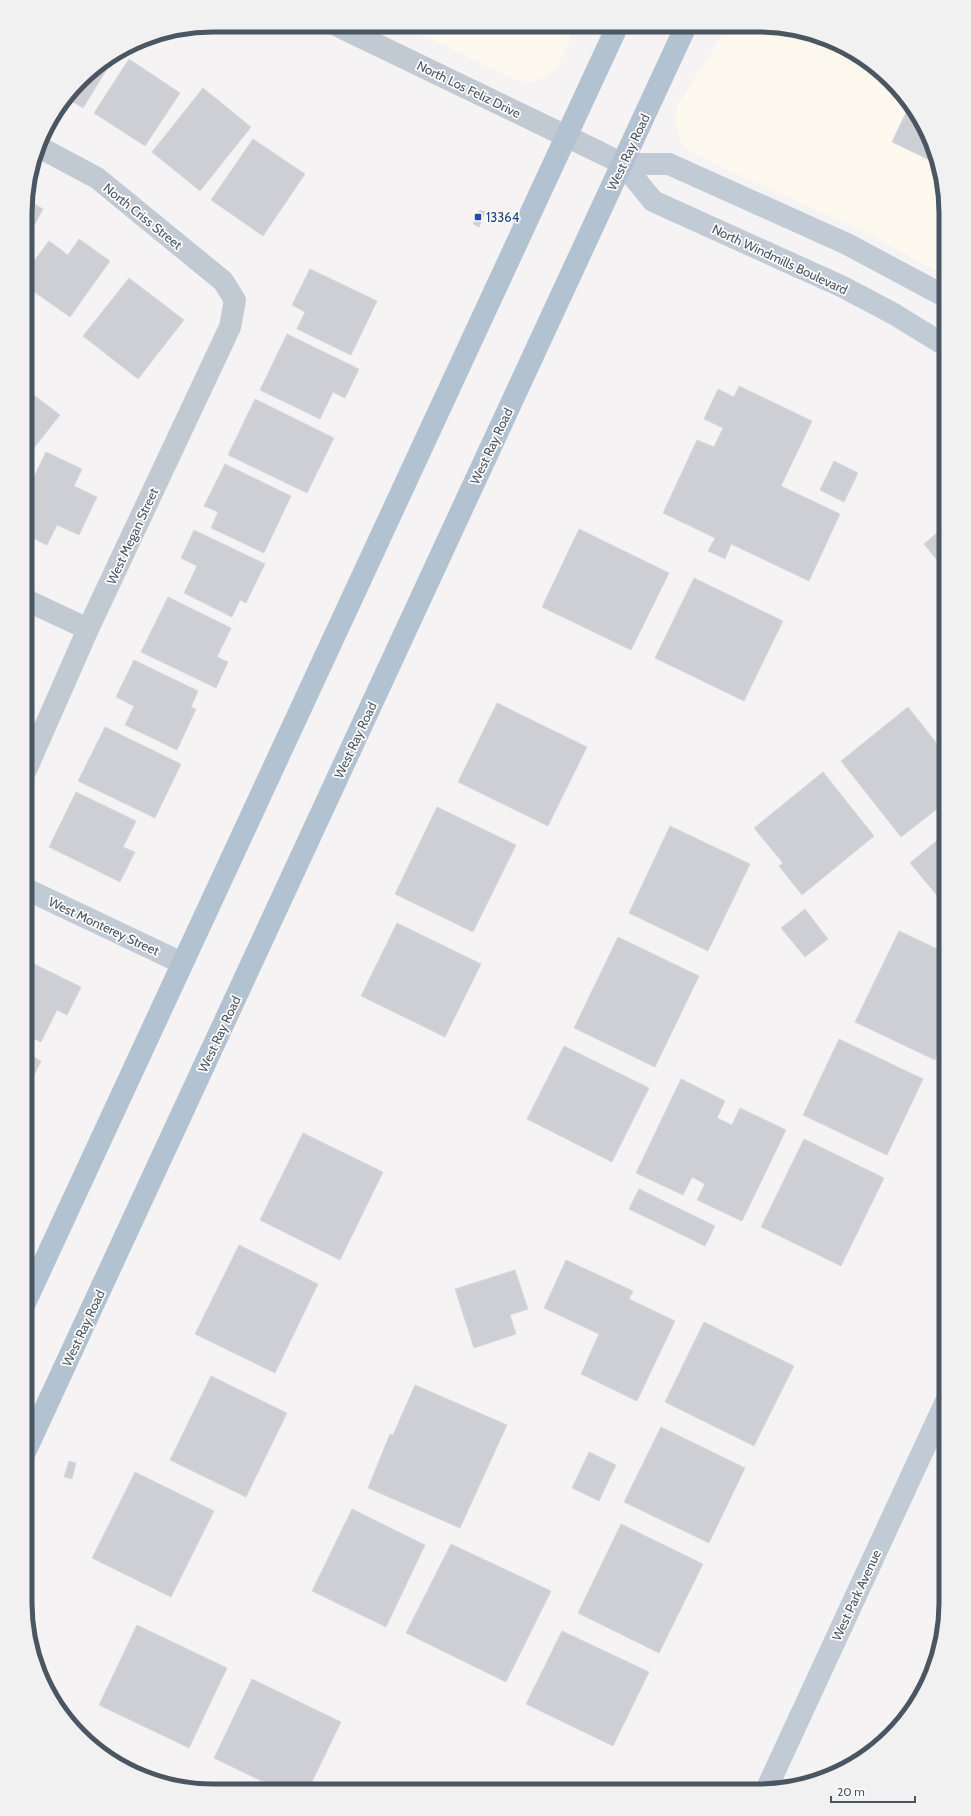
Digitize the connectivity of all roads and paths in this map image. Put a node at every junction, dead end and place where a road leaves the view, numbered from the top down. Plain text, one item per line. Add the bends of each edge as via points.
1 (350, 32) edge
2 (614, 32) edge
3 (682, 32) edge
4 (567, 136) junction
5 (44, 149) edge
6 (599, 152) joint
7 (623, 164) junction
8 (939, 293) edge
9 (235, 300) joint
10 (939, 342) edge
11 (32, 603) edge
12 (88, 629) junction
13 (32, 756) edge
14 (32, 893) edge
15 (182, 963) junction
16 (32, 1288) edge
17 (939, 1416) edge
18 (32, 1437) edge
19 (769, 1784) edge

1 - 4 street, North Los Feliz Drive
2 - 4 main road
3 - 7 main road, West Ray Road
4 - 6 street, North Los Feliz Drive
4 - 15 main road
5 - 9 street, North Criss Street via 97,178 223,281
6 - 7 street, North Windmills Boulevard
7 - 8 street, North Windmills Boulevard via 669,164 847,244
7 - 10 street, North Windmills Boulevard via 653,201 843,287
7 - 18 main road, West Ray Road
9 - 12 street, West Megan Street via 230,327
11 - 12 street
12 - 13 street, West Megan Street
14 - 15 street, West Monterey Street
15 - 16 main road
17 - 19 street, West Park Avenue

